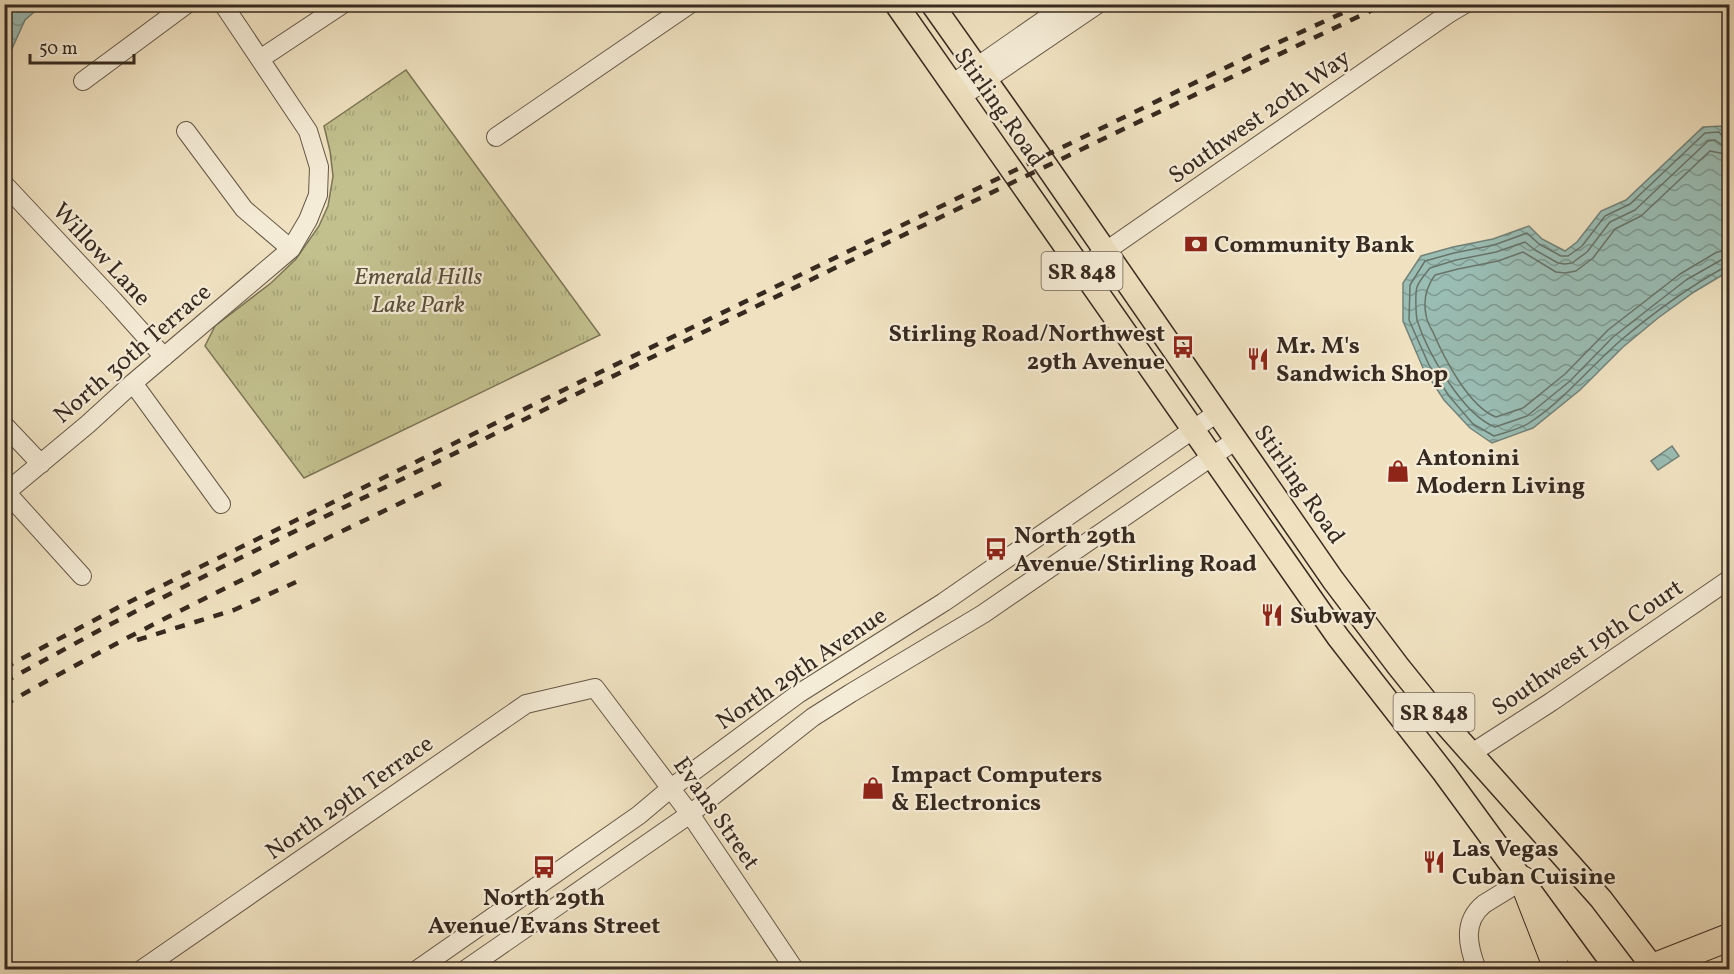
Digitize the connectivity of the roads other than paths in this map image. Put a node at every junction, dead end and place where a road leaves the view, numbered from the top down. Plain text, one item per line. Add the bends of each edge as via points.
1 (187, 4) edge
2 (223, 4) edge
3 (343, 4) edge
4 (690, 4) edge
5 (896, 4) edge
6 (932, 4) edge
7 (1067, 4) edge
8 (1098, 4) edge
9 (1465, 4) edge
10 (260, 59) junction
11 (981, 74) junction
12 (83, 81) dead end
13 (956, 91) junction
14 (186, 131) dead end
15 (496, 137) dead end
16 (4, 184) edge
17 (291, 249) junction
18 (1106, 251) junction
19 (1080, 269) junction
20 (164, 357) junction
21 (133, 383) junction
22 (1217, 413) junction
23 (4, 425) edge
24 (1193, 430) junction
25 (1236, 440) junction
26 (1212, 457) junction
27 (41, 464) junction
28 (5, 493) edge
29 (221, 504) dead end
30 (82, 576) dead end
31 (1730, 579) edge
32 (596, 687) joint
33 (1472, 753) junction
34 (671, 788) junction
35 (690, 814) junction
36 (1523, 880) junction
37 (1730, 937) edge
38 (1651, 968) edge
39 (141, 969) edge
40 (417, 969) edge
41 (465, 969) edge
42 (795, 969) edge
43 (1477, 969) edge
44 (1555, 969) edge
45 (1588, 969) edge

1 - 12 street
2 - 10 street, North 30th Terrace
3 - 10 street
4 - 15 street
5 - 13 main road, Stirling Road / SR 848
6 - 11 main road, Stirling Road / SR 848
7 - 11 street
8 - 11 street
9 - 18 street, Southwest 20th Way
10 - 17 street, North 30th Terrace via 308,131 319,167 318,195
11 - 13 street
11 - 18 main road, Stirling Road / SR 848
13 - 19 main road, Stirling Road / SR 848
14 - 17 street via 244,209
16 - 20 street, Willow Lane
17 - 20 street, North 30th Terrace
18 - 19 street, Southwest 20th Way
18 - 22 main road, Stirling Road / SR 848
19 - 24 main road, Stirling Road / SR 848
20 - 21 street, North 30th Terrace
21 - 27 street, North 30th Terrace
21 - 29 street
22 - 24 street, North 29th Avenue
22 - 25 main road, Stirling Road / SR 848
23 - 27 street
24 - 26 main road, Stirling Road / SR 848
24 - 34 street, North 29th Avenue via 944,602 798,694
25 - 26 street, North 29th Avenue
25 - 33 main road, Stirling Road / SR 848 via 1333,580 1398,666
26 - 35 street, North 29th Avenue via 982,615 813,717
26 - 36 main road, Stirling Road / SR 848 via 1338,637
27 - 28 street, North 30th Terrace
28 - 30 street
31 - 33 street, Southwest 19th Court
32 - 34 street, Evans Street
32 - 39 street, North 29th Terrace via 526,704
33 - 38 main road, Stirling Road / SR 848 via 1601,899
34 - 35 street, Evans Street
34 - 40 street, North 29th Avenue via 639,815
35 - 41 street, North 29th Avenue
35 - 42 street, Evans Street
36 - 43 street via 1484,904 1472,919 1467,935
36 - 44 highway
36 - 45 main road, Stirling Road / SR 848
37 - 38 highway

